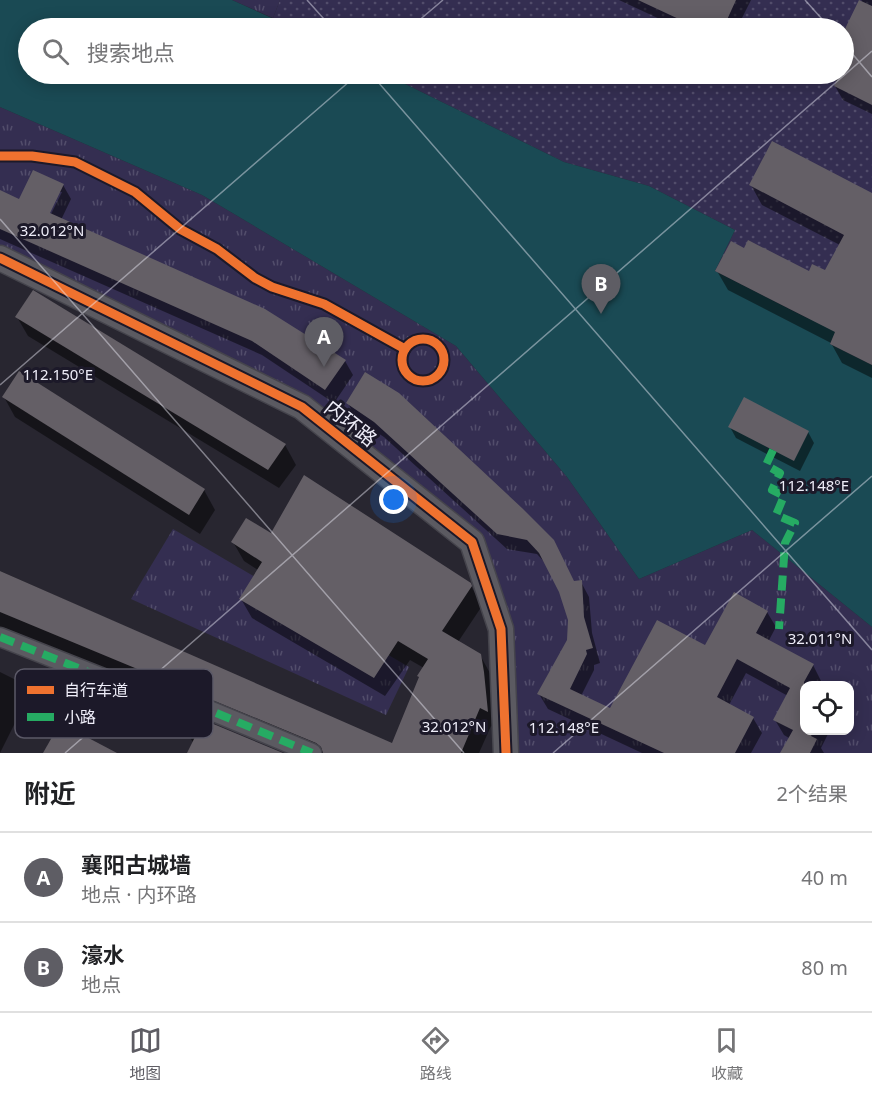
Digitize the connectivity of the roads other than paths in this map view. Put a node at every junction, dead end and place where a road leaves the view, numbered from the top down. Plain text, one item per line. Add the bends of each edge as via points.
1 (0, 258) edge
2 (0, 637) edge
3 (81, 669) edge
4 (213, 712) edge
5 (312, 753) edge
6 (506, 753) edge

1 - 6 street, 内环路 via 302,407 472,542 501,629
2 - 3 street
4 - 5 street

